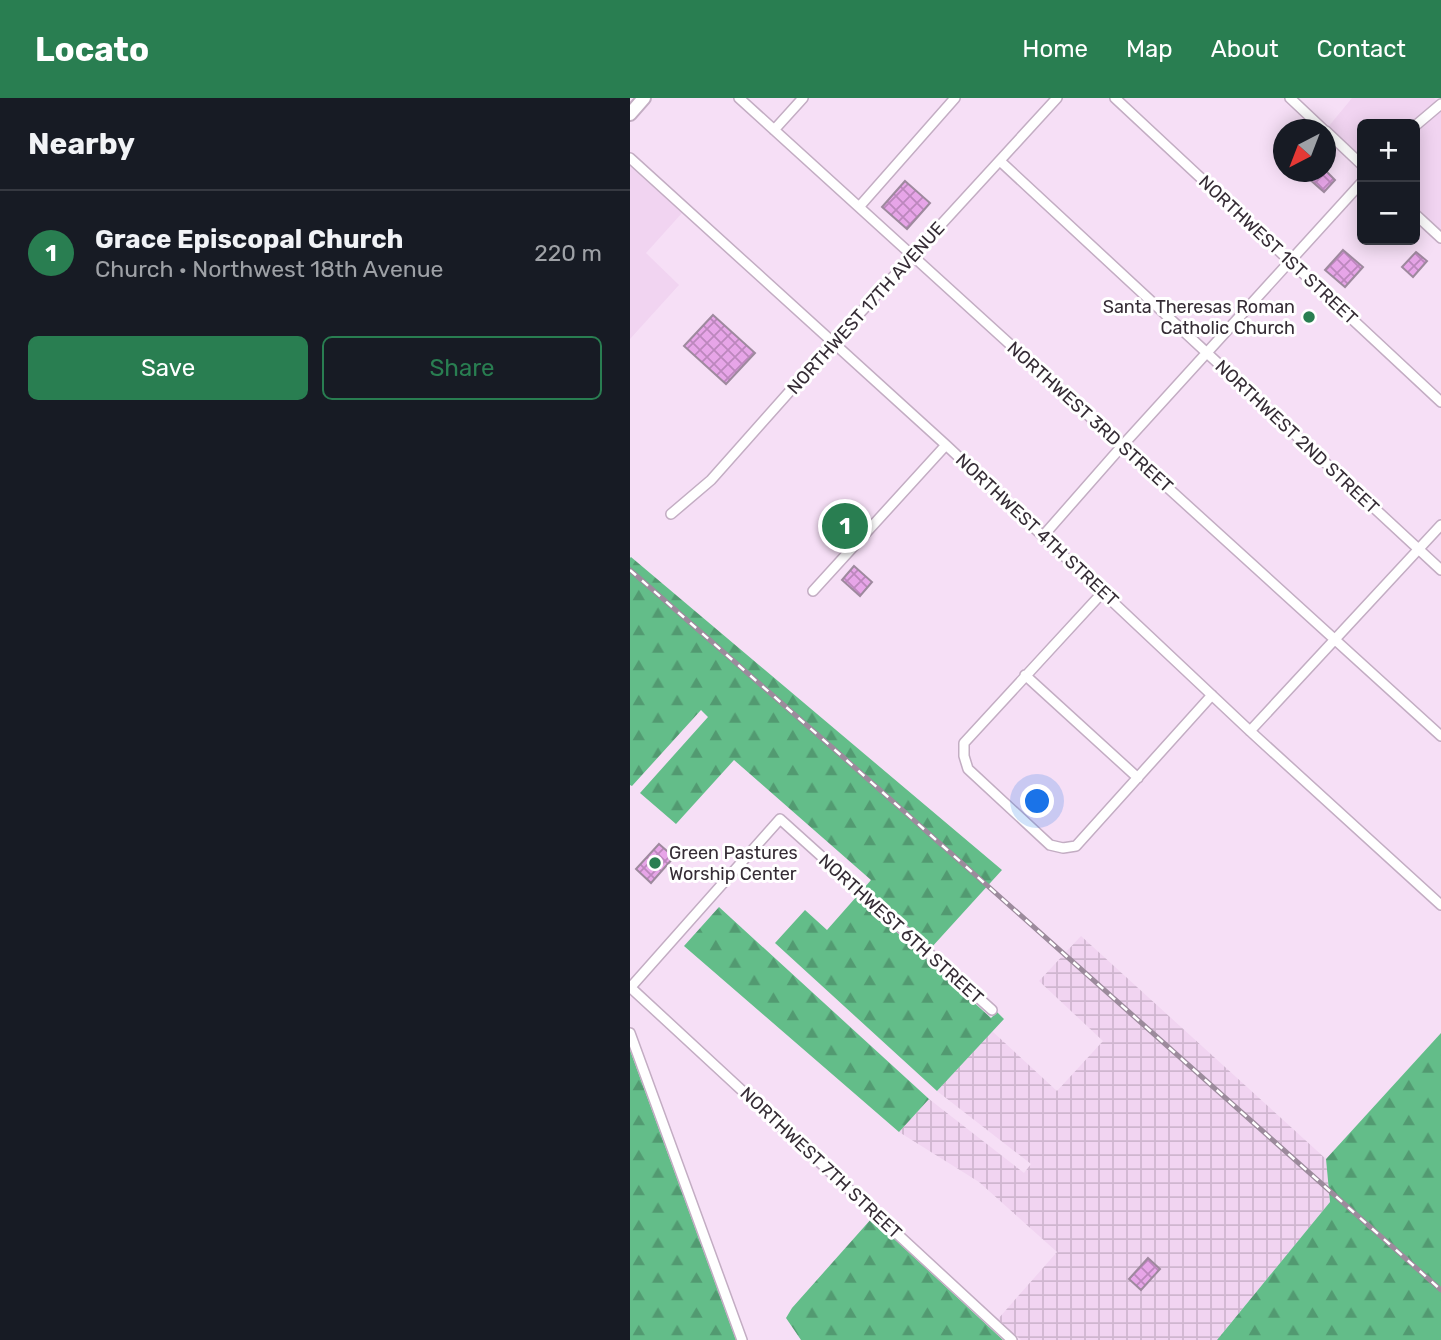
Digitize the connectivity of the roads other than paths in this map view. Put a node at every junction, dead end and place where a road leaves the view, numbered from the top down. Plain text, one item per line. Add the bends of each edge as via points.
1 (644, 98) edge
2 (739, 98) edge
3 (803, 98) edge
4 (956, 98) edge
5 (1057, 98) edge
6 (1115, 98) edge
7 (1290, 98) edge
8 (1441, 104) edge
9 (630, 114) edge
10 (1313, 119) edge
11 (1420, 122) edge
12 (774, 130) junction
13 (1336, 140) edge
14 (630, 158) edge
15 (1357, 160) edge
16 (1000, 161) junction
17 (1357, 187) edge
18 (859, 207) junction
19 (1420, 219) edge
20 (1441, 238) edge
21 (913, 256) junction
22 (1290, 261) junction
23 (833, 343) junction
24 (1207, 353) junction
25 (1441, 402) edge
26 (946, 445) junction
27 (1122, 446) junction
28 (671, 514) dead end
29 (1441, 525) edge
30 (1043, 536) junction
31 (1418, 549) junction
32 (1441, 570) edge
33 (813, 591) dead end
34 (1103, 592) junction
35 (1335, 639) junction
36 (1025, 675) junction
37 (1212, 695) junction
38 (1250, 731) junction
39 (1441, 736) edge
40 (1138, 778) junction
41 (1441, 905) edge
42 (630, 987) edge
43 (992, 1010) dead end
44 (630, 1034) edge
45 (742, 1340) edge
46 (1012, 1340) edge

1 - 9 main road
2 - 12 street, NORTHWEST 3RD STREET
3 - 12 street
4 - 18 street
5 - 16 street, NORTHWEST 17TH AVENUE
6 - 22 street, NORTHWEST 1ST STREET
7 - 10 street
8 - 11 street
12 - 18 street, NORTHWEST 3RD STREET
13 - 15 street
14 - 23 street, NORTHWEST 4TH STREET
16 - 21 street, NORTHWEST 17TH AVENUE
16 - 24 street, NORTHWEST 2ND STREET
17 - 22 street
18 - 21 street, NORTHWEST 3RD STREET
19 - 20 street
21 - 23 street, NORTHWEST 17TH AVENUE
21 - 27 street, NORTHWEST 3RD STREET
22 - 24 street
22 - 25 street, NORTHWEST 1ST STREET
23 - 26 street, NORTHWEST 4TH STREET
23 - 28 street, NORTHWEST 17TH AVENUE via 711,480
24 - 27 street
24 - 31 street, NORTHWEST 2ND STREET
26 - 30 street, NORTHWEST 4TH STREET
26 - 33 street
27 - 30 street
27 - 35 street, NORTHWEST 3RD STREET
29 - 31 street
30 - 34 street, NORTHWEST 4TH STREET
31 - 32 street, NORTHWEST 2ND STREET
31 - 35 street
34 - 36 street
34 - 37 street, NORTHWEST 4TH STREET
35 - 38 street
35 - 39 street, NORTHWEST 3RD STREET
36 - 40 street
36 - 40 street via 964,743 964,756 968,769 1051,845 1076,846
37 - 38 street, NORTHWEST 4TH STREET
37 - 40 street
38 - 41 street, NORTHWEST 4TH STREET
42 - 43 street, NORTHWEST 6TH STREET via 780,818
42 - 46 street, NORTHWEST 7TH STREET
44 - 45 street

